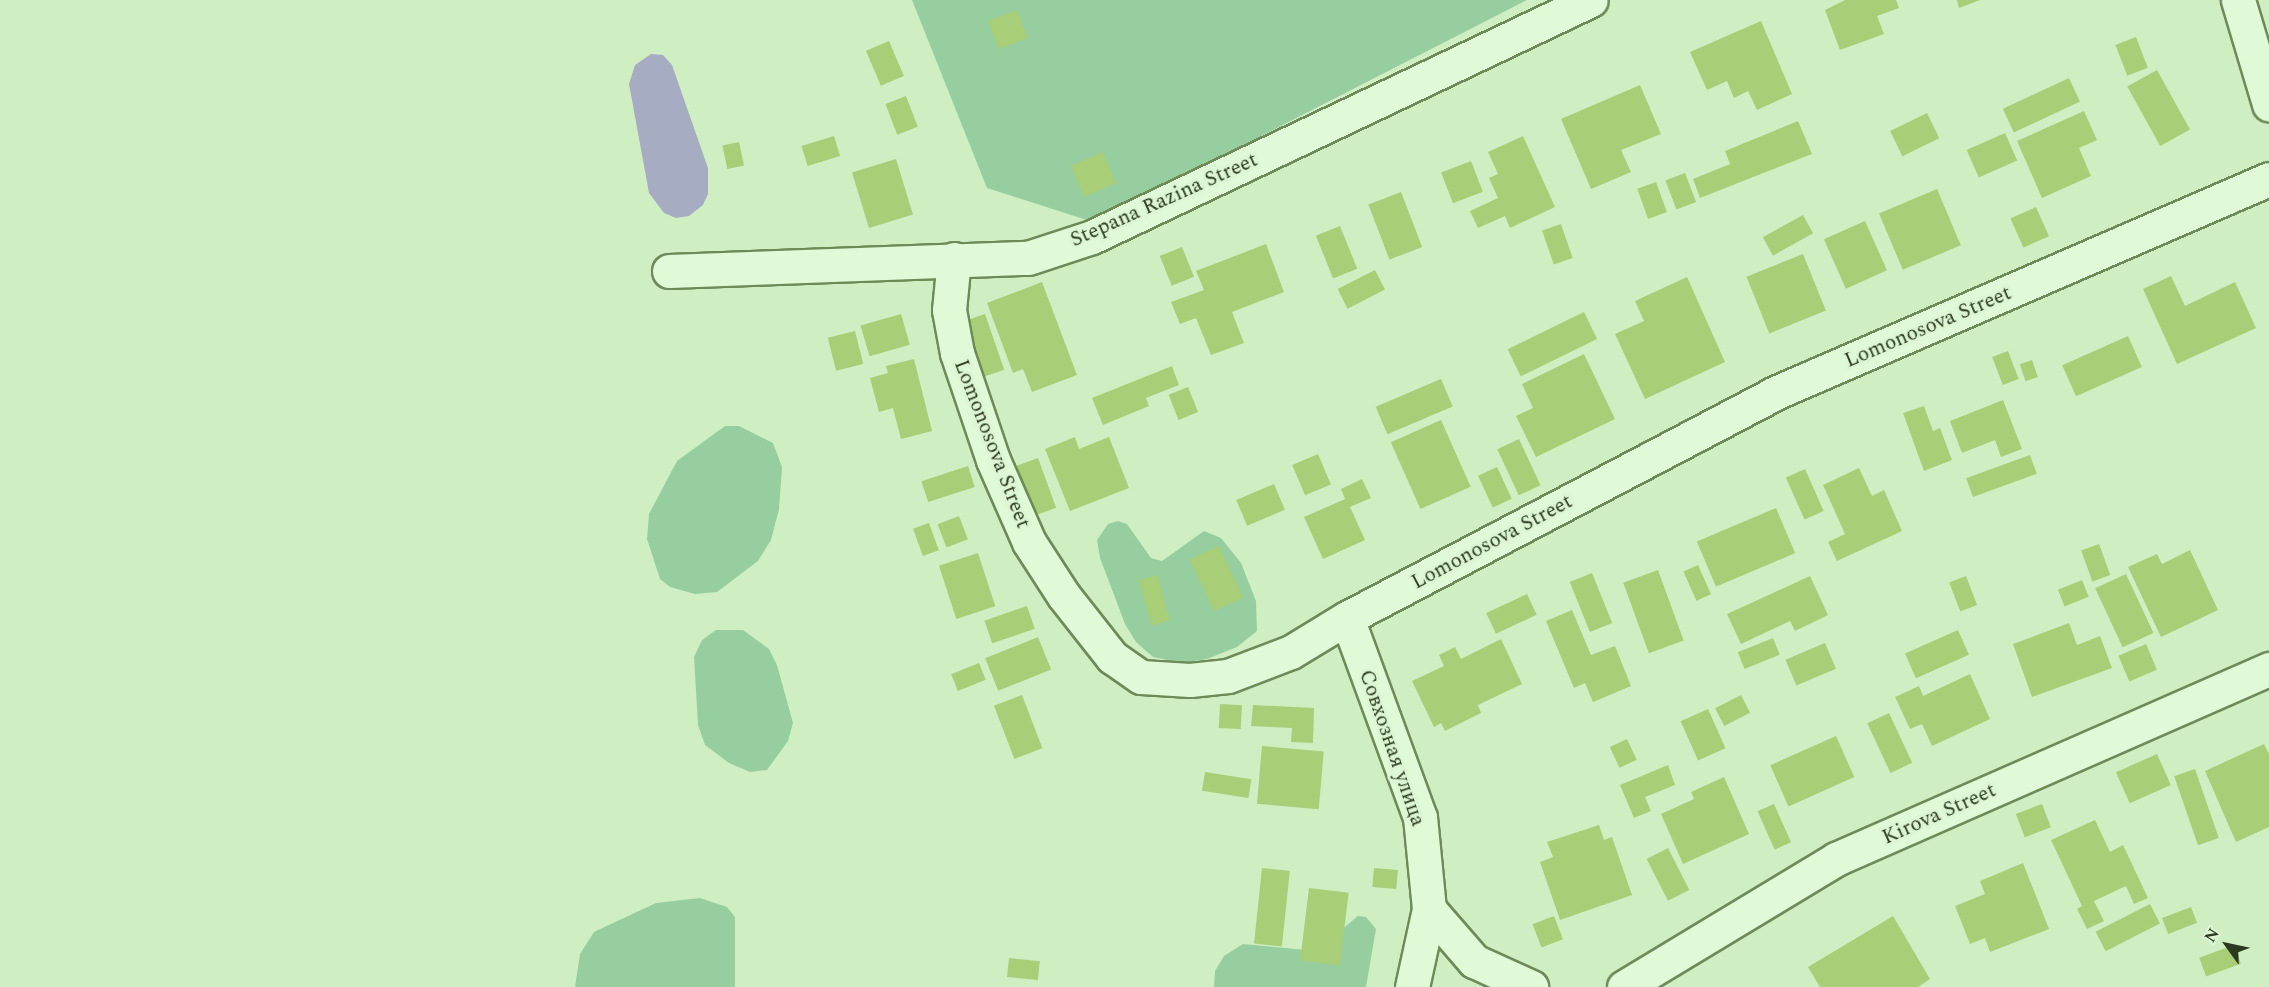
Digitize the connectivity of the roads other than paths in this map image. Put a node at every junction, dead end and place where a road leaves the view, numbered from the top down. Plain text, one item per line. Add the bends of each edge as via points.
1 (1591, 0) edge
2 (2238, 0) edge
3 (2269, 104) edge
4 (2269, 179) edge
5 (954, 259) junction
6 (669, 271) dead end
7 (1347, 618) junction
8 (2269, 669) edge
9 (1429, 909) junction
10 (1412, 987) edge
11 (1532, 987) edge
12 (1624, 987) edge

1 - 5 street, Stepana Razina Street via 1092,237 1028,258
2 - 3 street
4 - 7 street, Lomonosova Street via 1775,393
5 - 6 street, Stepana Razina Street
5 - 7 street, Lomonosova Street via 949,310 957,353 993,460 1029,542 1064,596 1112,657 1141,676 1190,680 1228,676 1291,652
7 - 9 street, Совхозная улица via 1420,817
8 - 12 street, Kirova Street via 1836,859
9 - 10 street, Совхозная улица
9 - 11 street via 1474,961

